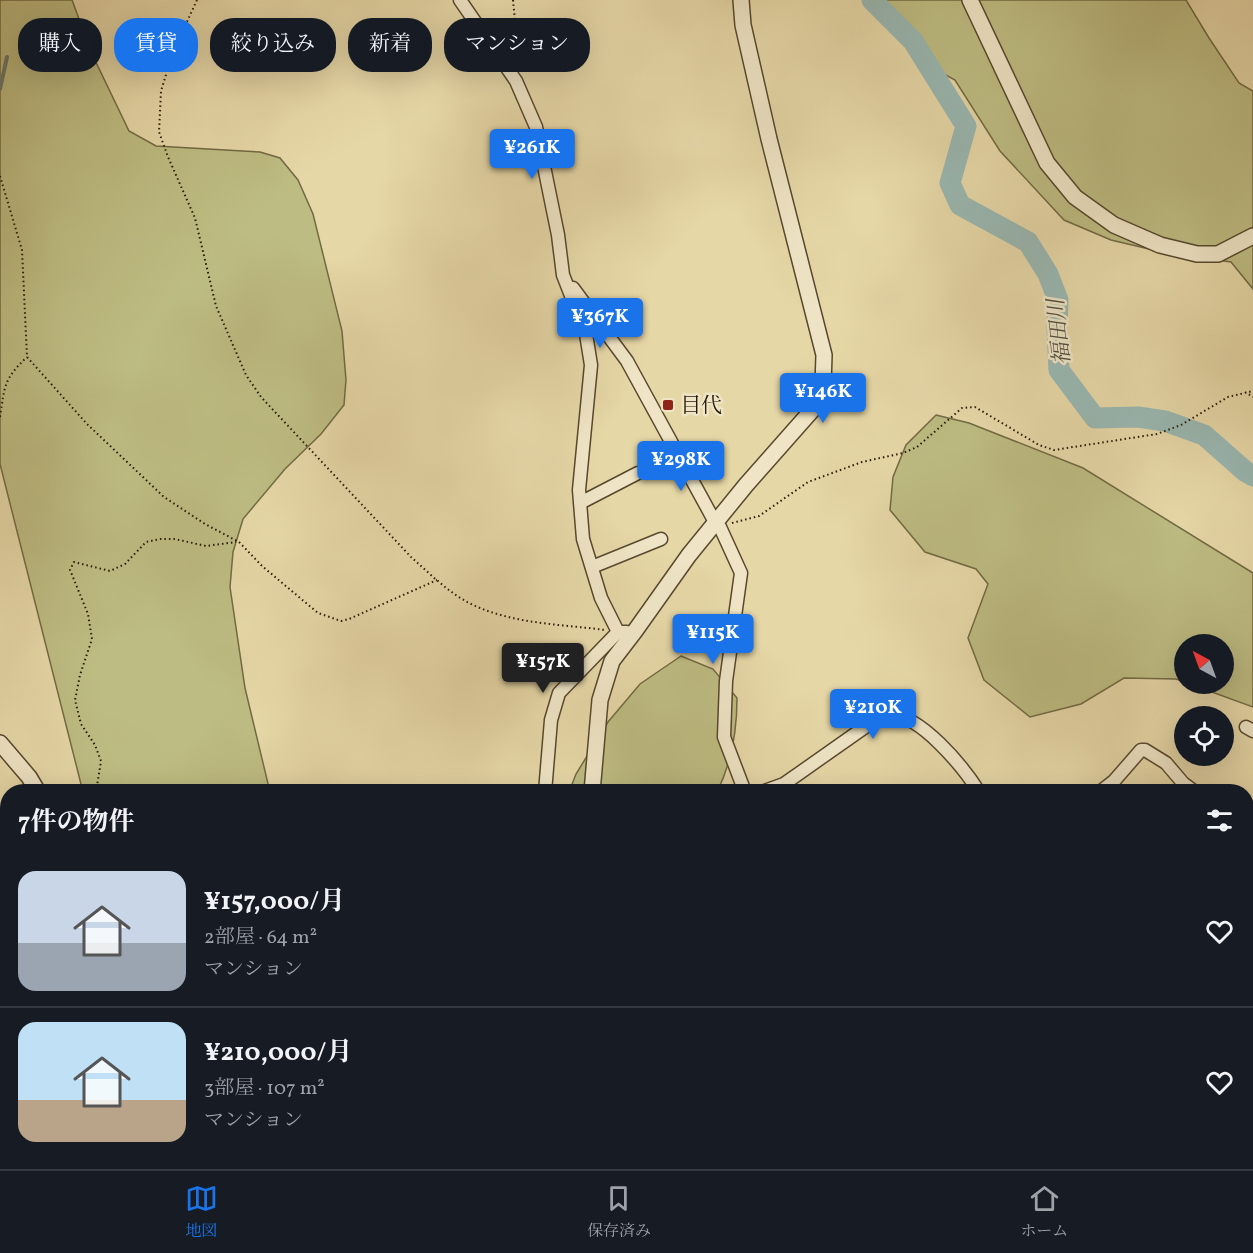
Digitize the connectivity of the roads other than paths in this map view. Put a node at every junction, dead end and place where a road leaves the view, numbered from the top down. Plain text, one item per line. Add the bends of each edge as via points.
1 (460, 0) edge
2 (741, 0) edge
3 (970, 0) edge
4 (1253, 236) edge
5 (563, 275) junction
6 (638, 473) dead end
7 (580, 503) junction
8 (718, 525) junction
9 (661, 539) dead end
10 (592, 567) junction
11 (635, 631) junction
12 (618, 632) junction
13 (0, 743) edge
14 (33, 784) edge
15 (546, 784) edge
16 (593, 784) edge
17 (742, 784) edge
18 (784, 784) edge
19 (974, 784) edge
20 (1110, 784) edge
21 (1184, 784) edge

1 - 5 street via 516,81 536,127
2 - 8 street via 762,107 824,355 823,385 814,408
3 - 4 street via 1047,163 1075,197 1114,225 1160,245 1197,254 1218,254
5 - 7 street via 586,334 591,365
5 - 8 street via 627,361
6 - 7 street
7 - 10 street via 583,539
8 - 11 street via 689,555
8 - 17 street via 741,573 726,681 724,737
9 - 10 street
10 - 12 street via 601,598
11 - 12 street
11 - 16 street via 612,661 600,700
12 - 15 street via 559,693 550,720
13 - 14 street
18 - 19 street via 887,715 902,717 930,734
20 - 21 street via 1142,750 1166,763

